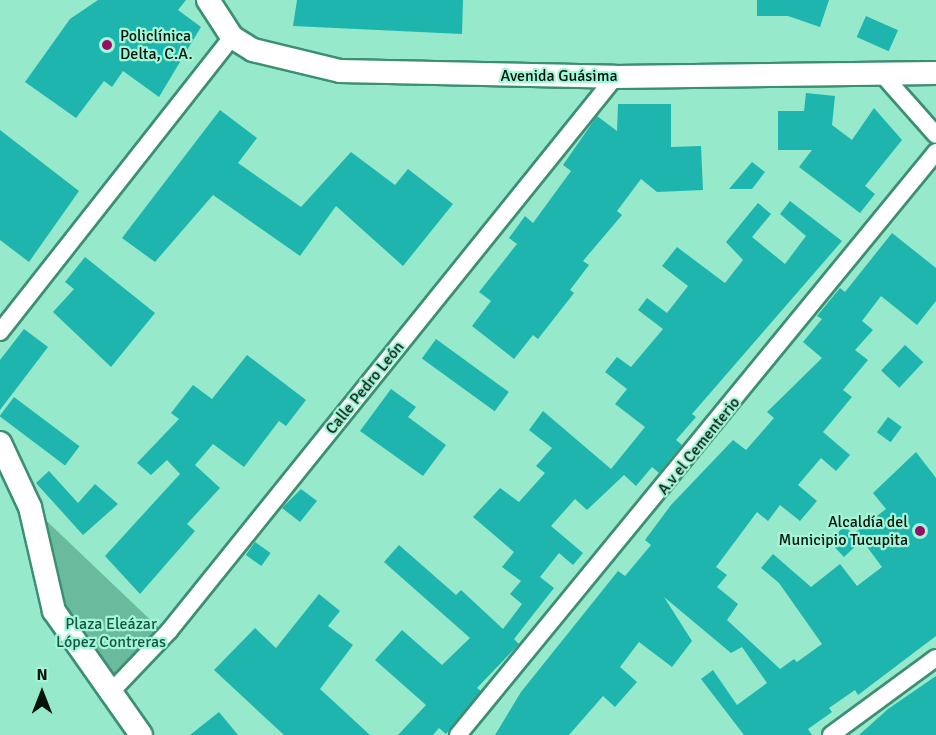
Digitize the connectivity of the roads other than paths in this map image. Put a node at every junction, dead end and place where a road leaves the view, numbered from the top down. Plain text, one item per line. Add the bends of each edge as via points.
1 (208, 0) edge
2 (232, 37) junction
3 (936, 73) edge
4 (882, 74) junction
5 (615, 77) junction
6 (936, 135) edge
7 (936, 152) edge
8 (0, 332) edge
9 (0, 443) edge
10 (936, 658) edge
11 (109, 694) junction
12 (141, 735) edge
13 (458, 735) edge
14 (831, 735) edge

1 - 2 main road
2 - 5 main road, Avenida Guásima via 282,60 340,71
2 - 8 street
3 - 4 main road, Avenida Guásima
4 - 5 main road, Avenida Guásima
4 - 6 street
5 - 11 street, Calle Pedro León via 169,631
7 - 13 street, A.v el Cementerio
9 - 11 main road via 30,507 54,611
10 - 14 street
11 - 12 main road

